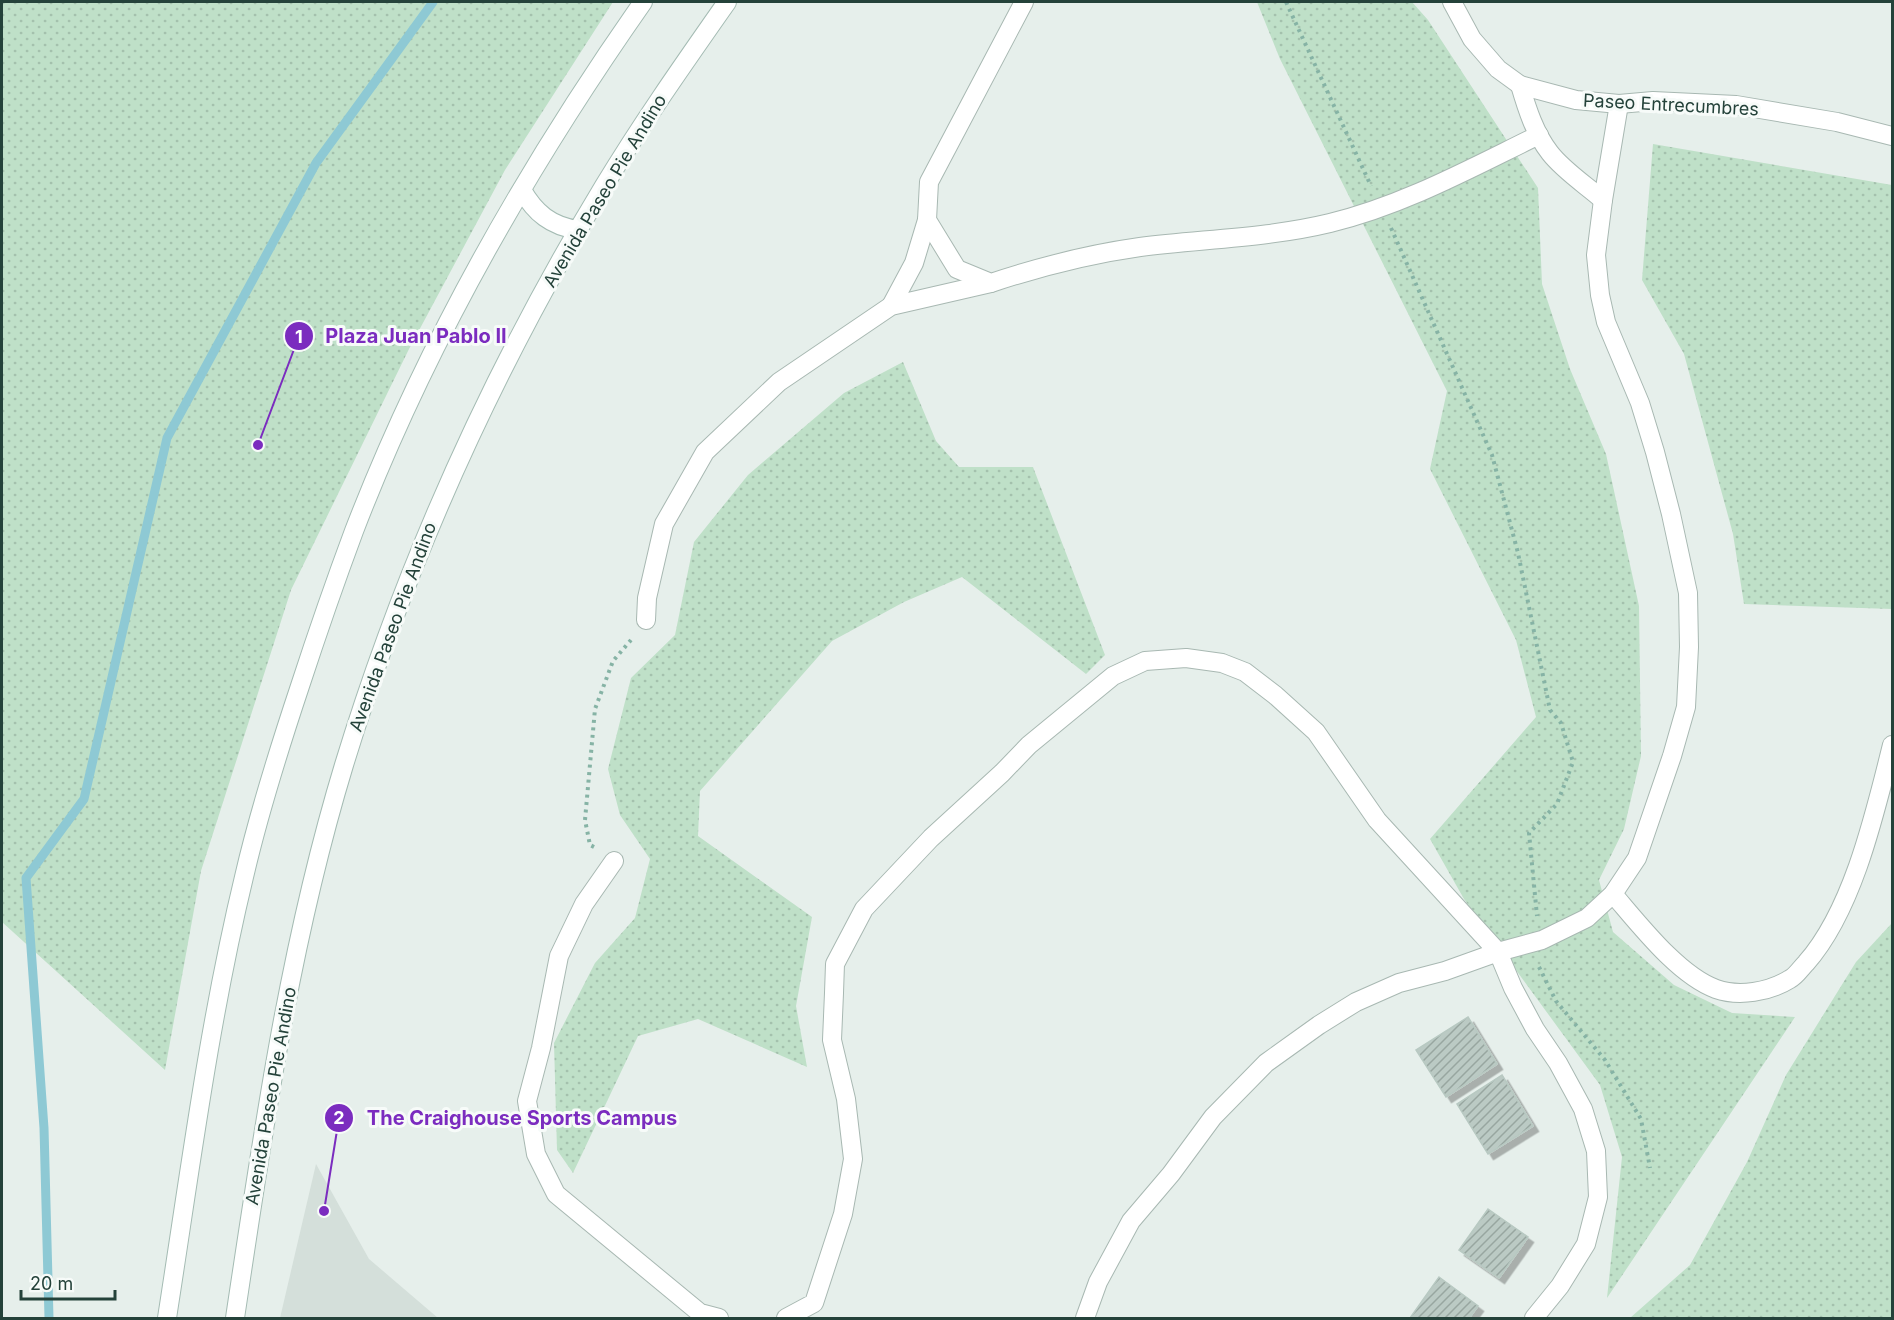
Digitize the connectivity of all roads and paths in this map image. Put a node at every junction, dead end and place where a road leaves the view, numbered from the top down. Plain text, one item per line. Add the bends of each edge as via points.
1 (643, 2) edge
2 (727, 2) edge
3 (1024, 2) edge
4 (1286, 2) edge
5 (1452, 2) edge
6 (1520, 85) junction
7 (1619, 104) junction
8 (1539, 135) junction
9 (1893, 136) edge
10 (522, 189) junction
11 (1603, 200) junction
12 (1381, 206) junction
13 (927, 220) junction
14 (578, 230) junction
15 (991, 284) junction
16 (891, 306) junction
17 (646, 620) joint
18 (1893, 745) edge
19 (614, 861) joint
20 (1613, 894) junction
21 (1535, 942) junction
22 (1498, 952) junction
23 (1650, 1168) dead end
24 (167, 1318) edge
25 (235, 1318) edge
26 (719, 1318) edge
27 (786, 1318) edge
28 (1085, 1318) edge
29 (1534, 1318) edge

1 - 10 street
2 - 14 street, Avenida Paseo Pie Andino via 637,134
3 - 13 street via 929,182
4 - 12 path
5 - 6 street via 1472,39 1498,69
6 - 7 street, Paseo Entrecumbres via 1576,100
6 - 8 street
7 - 9 street, Paseo Entrecumbres via 1736,105
7 - 11 street
8 - 11 street via 1551,154
8 - 12 street via 1420,193
10 - 14 street via 545,219
10 - 24 street via 469,283 387,454 354,530 283,737 244,873 225,959
11 - 20 street via 1596,255 1600,295 1606,321 1640,403 1671,514 1688,593 1689,646 1686,707 1672,756 1637,858
12 - 15 street via 1330,223 1080,258
12 - 21 path via 1492,454 1518,553 1550,710 1561,723 1573,762 1557,804 1529,833 1537,915
13 - 15 street via 957,269
13 - 16 street via 914,263
14 - 25 street, Avenida Paseo Pie Andino via 532,312 449,481 394,615 343,766 288,989
15 - 16 street
16 - 17 street via 779,382 705,452 664,524 647,598
17 - 19 path via 613,661 595,709 585,820 590,844
18 - 20 street via 1856,871 1832,923 1813,955 1792,979 1739,994 1715,989 1658,945
19 - 26 street via 584,904 559,956 527,1101 536,1154 556,1194 700,1313
20 - 21 street via 1587,918
21 - 22 street
21 - 23 path via 1534,960 1556,1001 1605,1060 1641,1119
22 - 27 street via 1377,820 1316,732 1245,672 1222,663 1186,658 1145,661 1113,676 1029,745 931,838 864,909 835,964 832,1040 846,1100 853,1159 843,1215 813,1303
22 - 28 street via 1399,983 1356,1002 1266,1063 1213,1117 1131,1221 1098,1282
22 - 29 street via 1535,1029 1583,1109 1596,1151 1598,1197 1586,1244

